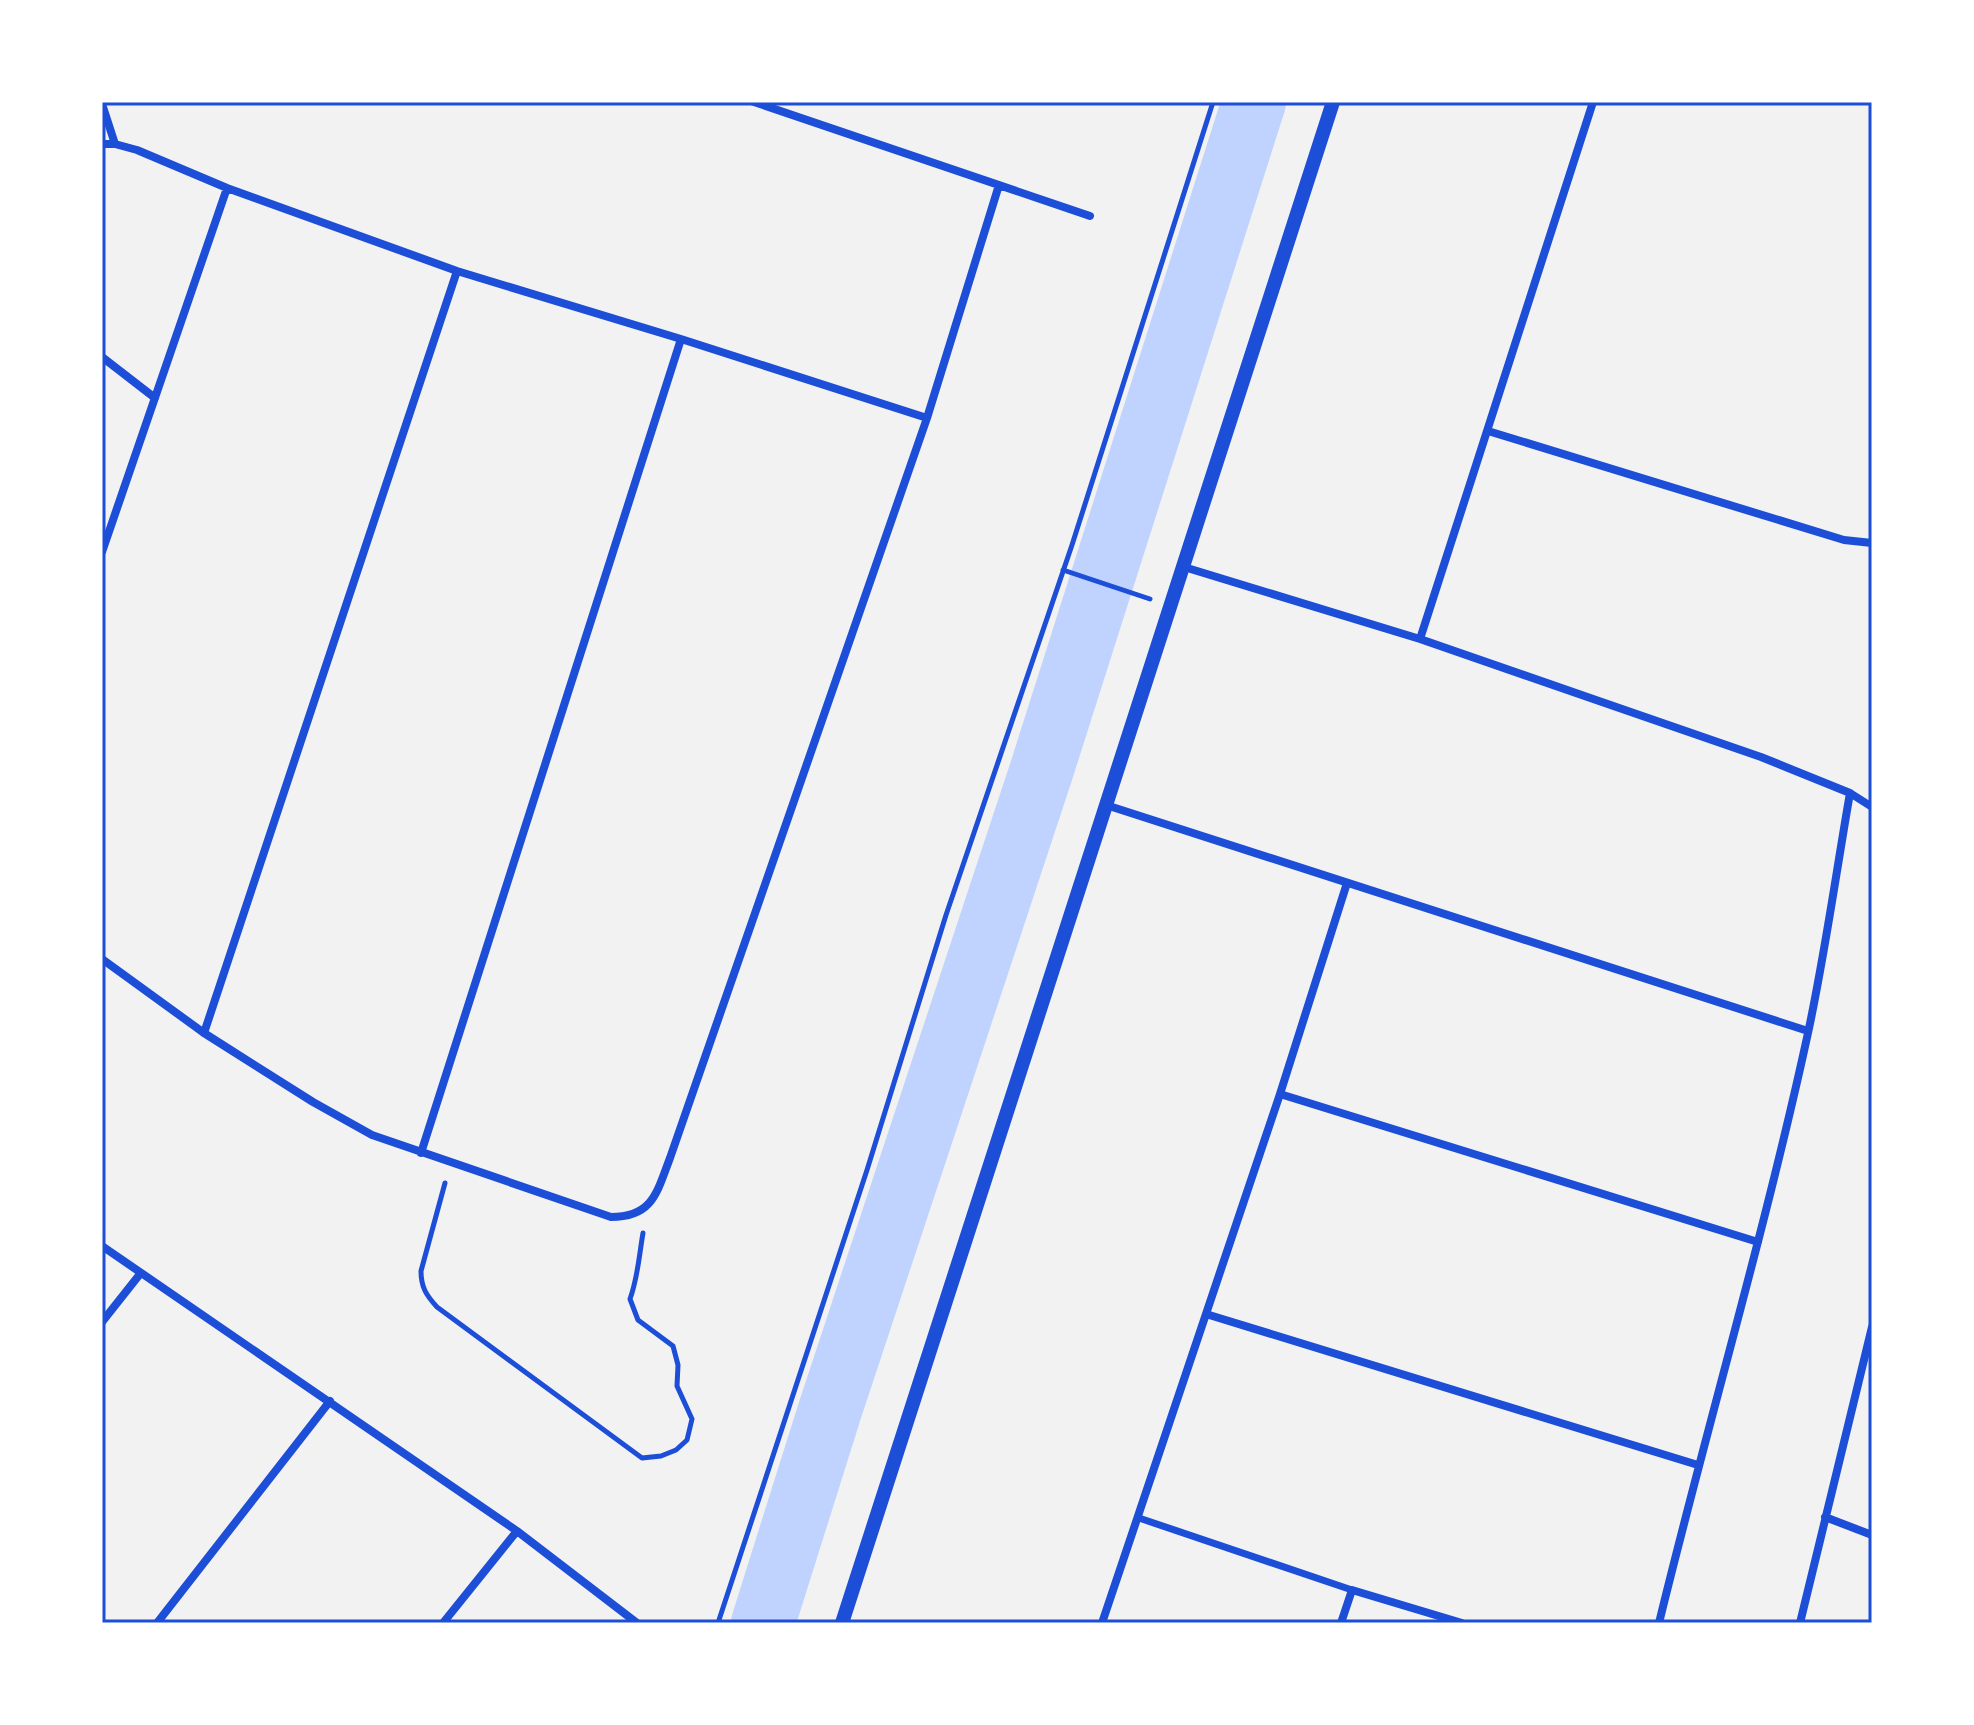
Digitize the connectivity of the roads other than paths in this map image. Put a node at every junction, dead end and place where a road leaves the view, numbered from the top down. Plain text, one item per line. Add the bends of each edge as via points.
1 (754, 102) edge
2 (1333, 102) edge
3 (1593, 102) edge
4 (102, 104) edge
5 (102, 144) edge
6 (115, 144) junction
7 (999, 185) junction
8 (227, 188) junction
9 (1090, 216) dead end
10 (457, 271) junction
11 (681, 339) junction
12 (102, 357) edge
13 (155, 398) junction
14 (927, 418) junction
15 (1488, 431) junction
16 (1872, 543) edge
17 (102, 552) edge
18 (1184, 567) junction
19 (1420, 639) junction
20 (1850, 793) junction
21 (1106, 805) junction
22 (1872, 807) edge
23 (1347, 883) junction
24 (102, 959) edge
25 (1808, 1031) junction
26 (204, 1033) junction
27 (1280, 1094) junction
28 (421, 1153) junction
29 (1758, 1242) junction
30 (102, 1246) edge
31 (140, 1274) junction
32 (1206, 1314) junction
33 (102, 1322) edge
34 (1872, 1327) edge
35 (330, 1401) junction
36 (1698, 1465) junction
37 (1825, 1517) junction
38 (1139, 1518) junction
39 (517, 1531) junction
40 (1872, 1535) edge
41 (1352, 1590) junction
42 (157, 1623) edge
43 (443, 1623) edge
44 (637, 1623) edge
45 (842, 1623) edge
46 (1102, 1623) edge
47 (1341, 1623) edge
48 (1462, 1623) edge
49 (1659, 1623) edge
50 (1800, 1623) edge

1 - 7 street
2 - 18 street
3 - 15 street
4 - 6 street
5 - 6 street
6 - 8 street
7 - 9 street
7 - 14 street
8 - 10 street
8 - 13 street
10 - 11 street
10 - 26 street
11 - 14 street
11 - 28 street
12 - 13 street
13 - 17 street
14 - 28 street via 670,1158 647,1208 628,1217 611,1217
15 - 16 street via 1844,540
15 - 19 street
18 - 19 street
18 - 21 street
19 - 20 street
20 - 22 street
20 - 25 street
21 - 23 street
21 - 45 street
23 - 25 street
23 - 27 street
24 - 26 street
25 - 29 street
26 - 28 street via 372,1135
27 - 29 street
27 - 32 street
29 - 36 street
30 - 31 street
31 - 33 street
31 - 35 street
32 - 36 street
32 - 38 street
34 - 37 street
35 - 39 street
35 - 42 street
36 - 49 street
37 - 40 street
37 - 50 street
38 - 41 street
38 - 46 street
39 - 43 street
39 - 44 street
41 - 47 street
41 - 48 street

